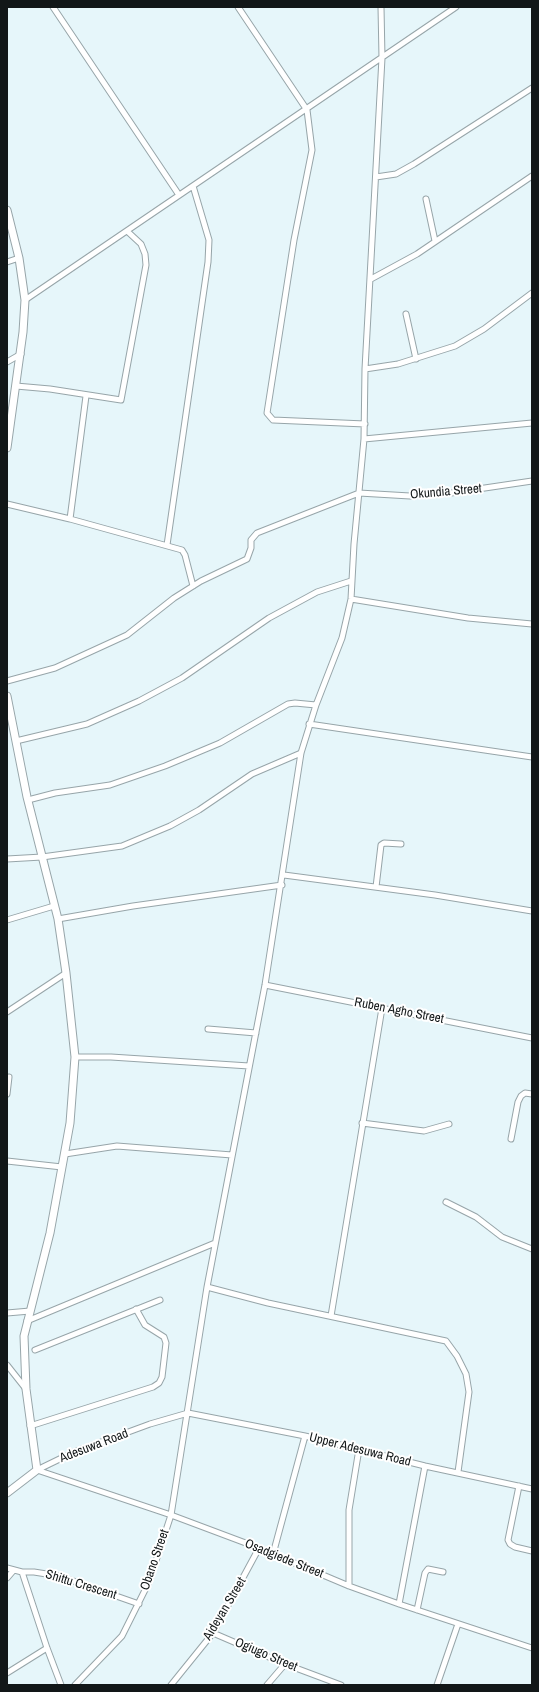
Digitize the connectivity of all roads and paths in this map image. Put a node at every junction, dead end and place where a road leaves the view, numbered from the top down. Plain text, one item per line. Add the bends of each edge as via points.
1 (53, 7) edge
2 (238, 7) edge
3 (381, 7) edge
4 (456, 7) edge
5 (382, 58) junction
6 (532, 88) edge
7 (307, 110) junction
8 (532, 176) edge
9 (376, 177) junction
10 (193, 186) junction
11 (179, 196) junction
12 (426, 199) dead end
13 (7, 210) edge
14 (127, 230) junction
15 (435, 241) junction
16 (19, 258) junction
17 (7, 262) edge
18 (371, 279) junction
19 (532, 295) edge
20 (25, 300) junction
21 (406, 314) dead end
22 (20, 354) junction
23 (416, 358) junction
24 (7, 362) edge
25 (365, 369) junction
26 (16, 386) junction
27 (86, 396) junction
28 (532, 423) edge
29 (365, 424) junction
30 (364, 439) junction
31 (7, 448) edge
32 (532, 481) edge
33 (359, 493) junction
34 (7, 504) edge
35 (70, 519) junction
36 (167, 545) junction
37 (351, 581) junction
38 (194, 586) junction
39 (350, 599) junction
40 (532, 624) edge
41 (7, 681) edge
42 (7, 696) edge
43 (316, 704) junction
44 (309, 724) junction
45 (16, 741) junction
46 (301, 753) junction
47 (532, 757) edge
48 (28, 800) junction
49 (401, 844) dead end
50 (42, 857) junction
51 (7, 859) edge
52 (284, 875) junction
53 (282, 886) junction
54 (376, 887) junction
55 (54, 906) junction
56 (532, 911) edge
57 (58, 919) junction
58 (7, 920) edge
59 (66, 973) junction
60 (265, 985) junction
61 (382, 1008) junction
62 (7, 1012) edge
63 (208, 1029) dead end
64 (256, 1033) junction
65 (532, 1038) edge
66 (75, 1057) junction
67 (249, 1066) junction
68 (9, 1077) dead end
69 (7, 1094) edge
70 (532, 1094) edge
71 (362, 1123) junction
72 (449, 1124) dead end
73 (511, 1139) dead end
74 (64, 1154) junction
75 (232, 1155) junction
76 (7, 1161) edge
77 (62, 1167) junction
78 (446, 1202) dead end
79 (215, 1242) junction
80 (532, 1249) edge
81 (207, 1287) junction
82 (160, 1300) dead end
83 (136, 1309) junction
84 (30, 1311) junction
85 (7, 1313) edge
86 (331, 1316) junction
87 (27, 1321) junction
88 (35, 1350) dead end
89 (7, 1365) edge
90 (26, 1389) junction
91 (188, 1413) junction
92 (30, 1426) junction
93 (305, 1436) junction
94 (359, 1449) junction
95 (425, 1466) junction
96 (37, 1470) junction
97 (458, 1472) junction
98 (519, 1486) junction
99 (532, 1489) edge
100 (7, 1493) edge
101 (171, 1514) junction
102 (259, 1548) junction
103 (532, 1551) edge
104 (273, 1554) junction
105 (7, 1568) edge
106 (13, 1571) junction
107 (22, 1572) junction
108 (443, 1572) dead end
109 (7, 1578) edge
110 (349, 1586) junction
111 (139, 1604) junction
112 (399, 1604) junction
113 (417, 1610) junction
114 (458, 1624) junction
115 (213, 1633) junction
116 (47, 1648) junction
117 (532, 1648) edge
118 (285, 1664) junction
119 (7, 1673) edge
120 (62, 1685) edge
121 (75, 1685) edge
122 (171, 1685) edge
123 (267, 1685) edge
124 (341, 1685) edge
125 (437, 1685) edge

1 - 11 street
2 - 7 street
3 - 5 street, Obano Street
4 - 5 street
5 - 7 street
5 - 9 street, Obano Street
6 - 9 street via 414,164 396,174
7 - 10 street
7 - 29 street via 312,150 294,240 266,410 269,418 273,420
8 - 15 street
9 - 18 street, Obano Street
10 - 11 street
10 - 36 street via 209,240 208,262
11 - 14 street
12 - 15 street
13 - 16 street
14 - 20 street
14 - 27 street via 141,244 146,266 123,394 121,400
15 - 18 street via 418,254
16 - 17 street
16 - 20 street
18 - 25 street, Obano Street
19 - 23 street via 470,338 455,346
20 - 22 street
21 - 23 street
22 - 24 street
22 - 26 street
23 - 25 street
25 - 29 street, Obano Street
26 - 27 street
26 - 31 street
27 - 35 street
28 - 30 street
29 - 30 street, Obano Street
30 - 33 street, Obano Street
32 - 33 street, Okundia Street via 451,494 410,496
33 - 37 street, Obano Street
33 - 38 street via 257,533 251,540 247,559
34 - 35 street
35 - 36 street
36 - 38 street via 182,550 185,554
37 - 39 street, Obano Street
37 - 45 street via 317,592 269,618 182,678 139,702 87,724
38 - 41 street via 174,598 127,635 55,668
39 - 40 street via 468,618
39 - 43 street, Obano Street via 342,638
42 - 45 street
43 - 44 street, Obano Street
43 - 48 street via 288,704 220,743 165,766 110,784
44 - 46 street, Obano Street
44 - 47 street
45 - 48 street
46 - 50 street via 252,774 199,810 143,839 122,846
46 - 52 street, Obano Street
48 - 50 street
49 - 54 street via 381,845
50 - 51 street
50 - 55 street
52 - 53 street, Obano Street
52 - 54 street
53 - 57 street
53 - 60 street, Obano Street
54 - 56 street
55 - 57 street
55 - 58 street
57 - 59 street
59 - 62 street
59 - 66 street
60 - 61 street, Ruben Agho Street
60 - 64 street, Obano Street
61 - 65 street, Ruben Agho Street
61 - 71 street
63 - 64 street
64 - 67 street, Obano Street
66 - 67 street
66 - 74 street via 74,1089
67 - 75 street, Obano Street
68 - 69 street
70 - 73 street via 521,1096 518,1102
71 - 72 street via 424,1132
71 - 86 street
74 - 75 street via 117,1146
74 - 77 street
75 - 79 street, Obano Street
76 - 77 street
77 - 84 street via 50,1233
78 - 80 street via 476,1217 502,1237
79 - 81 street, Obano Street
79 - 87 street
81 - 86 street
81 - 91 street, Obano Street
82 - 83 street
83 - 88 street
83 - 92 street via 145,1325 164,1337 166,1343 159,1383
84 - 85 street
84 - 87 street
86 - 97 street via 446,1341 466,1374 469,1392
87 - 90 street via 23,1350
89 - 90 street
90 - 92 street
91 - 93 street, Upper Adesuwa Road
91 - 96 street, Adesuwa Road via 74,1452
91 - 101 street, Obano Street
92 - 96 street
93 - 94 street, Upper Adesuwa Road
93 - 104 street
94 - 95 street, Upper Adesuwa Road
94 - 110 street via 349,1510
95 - 97 street, Upper Adesuwa Road
95 - 112 street
96 - 100 street, Adesuwa Road
96 - 101 street, Osadgiede Street
97 - 98 street, Upper Adesuwa Road
98 - 99 street, Upper Adesuwa Road
98 - 103 street via 508,1540 515,1547
101 - 102 street, Osadgiede Street
101 - 111 street, Obano Street via 149,1582
102 - 104 street, Osadgiede Street
102 - 115 street, Aideyan Street
104 - 110 street, Osadgiede Street
105 - 106 street
106 - 107 street, Shittu Crescent
106 - 109 street
107 - 111 street, Shittu Crescent via 59,1576
107 - 116 street
108 - 113 street via 428,1570 425,1573
110 - 112 street, Osadgiede Street
111 - 121 street, Obano Street via 122,1636
112 - 113 street, Osadgiede Street
113 - 114 street, Osadgiede Street
114 - 117 street, Osadgiede Street
114 - 125 street
115 - 118 street, Ogiugo Street
115 - 122 street, Aideyan Street
116 - 119 street
116 - 120 street
118 - 123 street
118 - 124 street, Ogiugo Street

